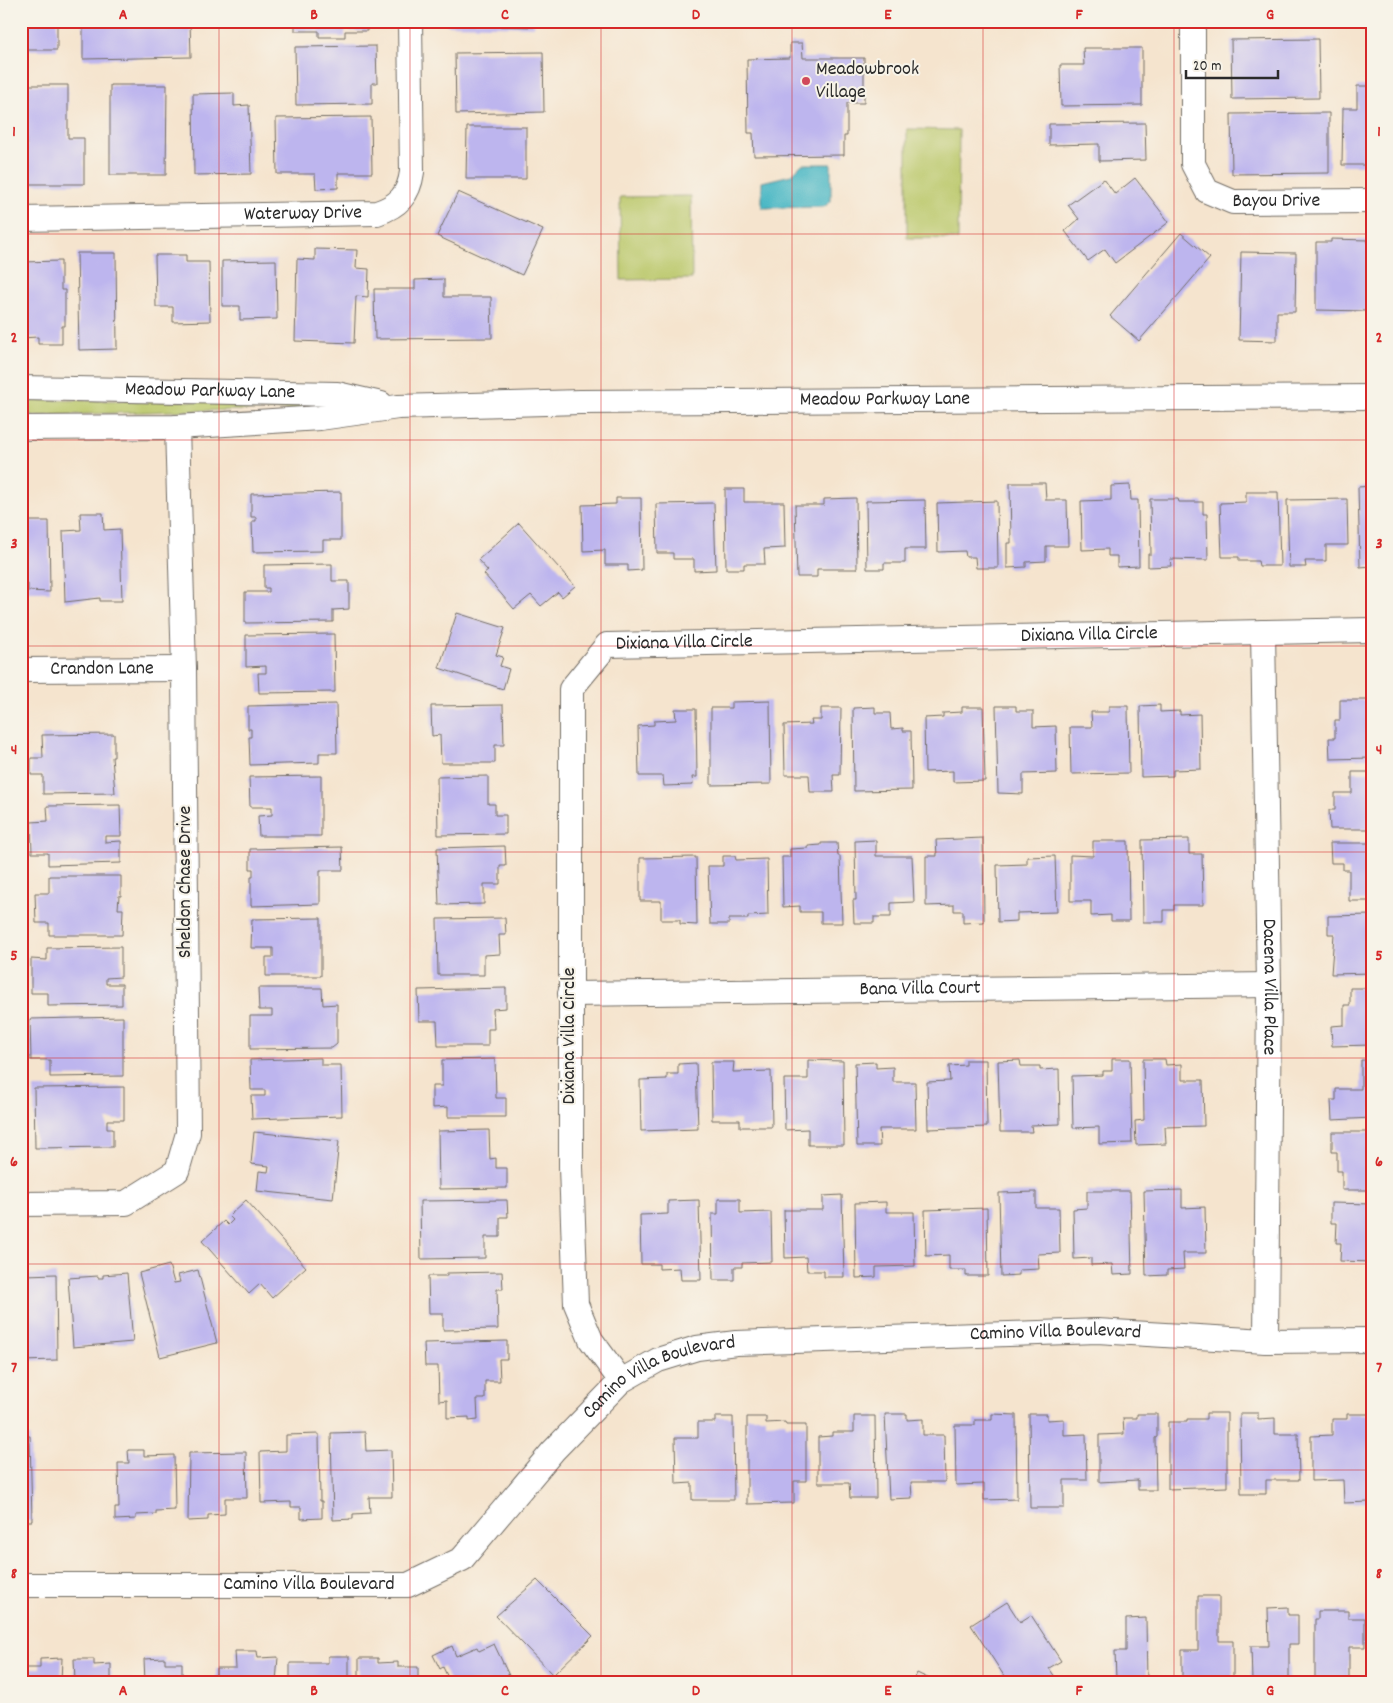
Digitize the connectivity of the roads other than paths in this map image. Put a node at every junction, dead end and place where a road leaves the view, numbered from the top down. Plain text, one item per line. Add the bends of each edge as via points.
1 (410, 21) edge
2 (1193, 21) edge
3 (1372, 201) edge
4 (21, 218) edge
5 (21, 388) edge
6 (1372, 397) edge
7 (398, 407) junction
8 (177, 427) junction
9 (21, 428) edge
10 (1372, 630) edge
11 (1263, 632) junction
12 (184, 669) junction
13 (21, 670) edge
14 (1270, 985) junction
15 (570, 994) junction
16 (21, 1204) edge
17 (1372, 1340) edge
18 (1266, 1341) junction
19 (621, 1381) junction
20 (21, 1585) edge

1 - 4 street, Waterway Drive via 412,172 406,194 388,209 377,213
2 - 3 street, Bayou Drive via 1193,164 1207,191 1234,202
5 - 7 street, Meadow Parkway Lane via 336,394
6 - 7 street, Meadow Parkway Lane via 610,402
7 - 8 street, Meadow Parkway Lane via 320,418
8 - 9 street, Meadow Parkway Lane
8 - 12 street, Sheldon Chase Drive
10 - 11 street, Dixiana Villa Circle
11 - 14 street, Dacena Villa Place
11 - 15 street, Dixiana Villa Circle via 607,645 571,689
12 - 13 street, Crandon Lane
12 - 16 street, Sheldon Chase Drive via 188,1134 177,1171 126,1203
14 - 15 street, Bana Villa Court
14 - 18 street, Dacena Villa Place
15 - 19 street, Dixiana Villa Circle via 576,1304 591,1340
17 - 18 street, Camino Villa Boulevard
18 - 19 street, Camino Villa Boulevard via 1097,1332 736,1343 697,1348 658,1360
19 - 20 street, Camino Villa Boulevard via 553,1451 462,1559 408,1585

